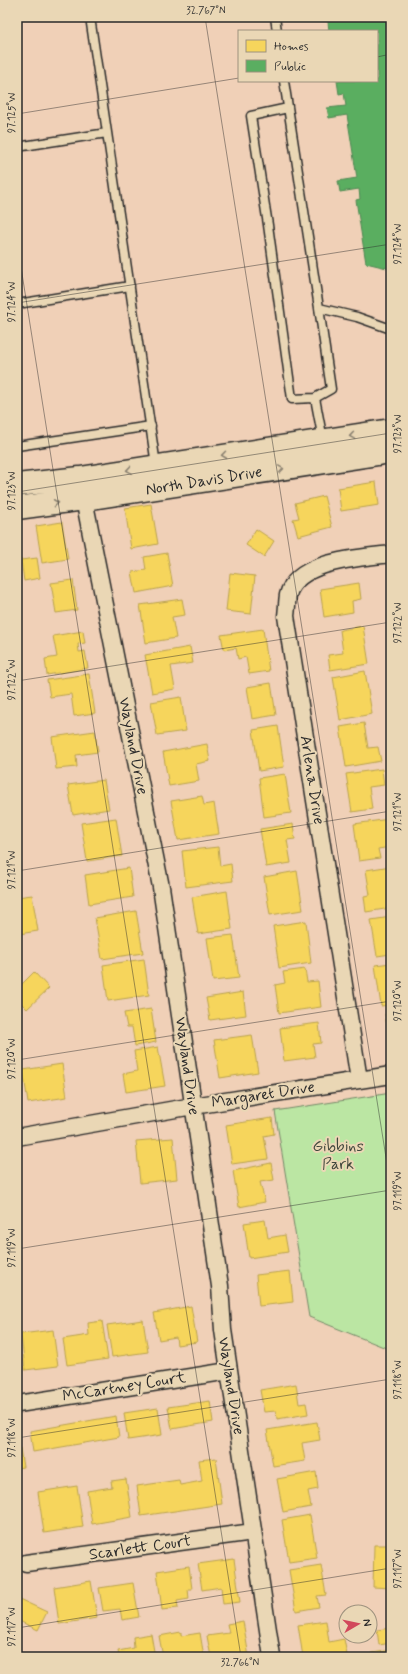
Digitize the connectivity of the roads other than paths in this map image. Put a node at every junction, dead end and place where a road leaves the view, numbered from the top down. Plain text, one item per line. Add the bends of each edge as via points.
1 (90, 17) edge
2 (275, 17) edge
3 (277, 30) edge
4 (284, 82) edge
5 (288, 108) junction
6 (107, 133) junction
7 (17, 147) edge
8 (130, 286) junction
9 (17, 304) edge
10 (319, 308) junction
11 (391, 329) edge
12 (314, 398) junction
13 (151, 426) junction
14 (391, 430) edge
15 (323, 441) junction
16 (17, 446) edge
17 (391, 452) edge
18 (156, 465) junction
19 (80, 478) junction
20 (17, 485) edge
21 (84, 499) junction
22 (17, 508) edge
23 (391, 554) edge
24 (391, 1075) edge
25 (359, 1080) junction
26 (193, 1106) junction
27 (17, 1137) edge
28 (229, 1371) junction
29 (18, 1404) dead end
30 (253, 1532) junction
31 (26, 1563) dead end
32 (272, 1657) edge

1 - 6 lane
2 - 3 lane
4 - 5 lane
5 - 10 lane
5 - 12 lane via 251,116 292,399
6 - 7 lane
6 - 8 lane
8 - 9 lane
8 - 13 lane
10 - 11 lane
10 - 12 lane via 331,388
12 - 15 lane
13 - 16 lane
13 - 18 lane
14 -> 15 street, North Davis Drive
15 -> 18 street, North Davis Drive
21 -> 17 street, North Davis Drive
18 -> 19 street, North Davis Drive
19 - 20 street, North Davis Drive
19 - 21 street, Wayland Drive
22 -> 21 street, North Davis Drive
21 - 26 street, Wayland Drive via 161,887
23 - 25 street, Arlena Drive via 331,563 300,576 288,594 286,616
24 - 25 street, Margaret Drive
25 - 26 street, Margaret Drive
26 - 27 street, Margaret Drive
26 - 28 street, Wayland Drive via 220,1286
28 - 29 street, McCartney Court
28 - 30 street, Wayland Drive
30 - 31 street, Scarlett Court
30 - 32 street, Wayland Drive

